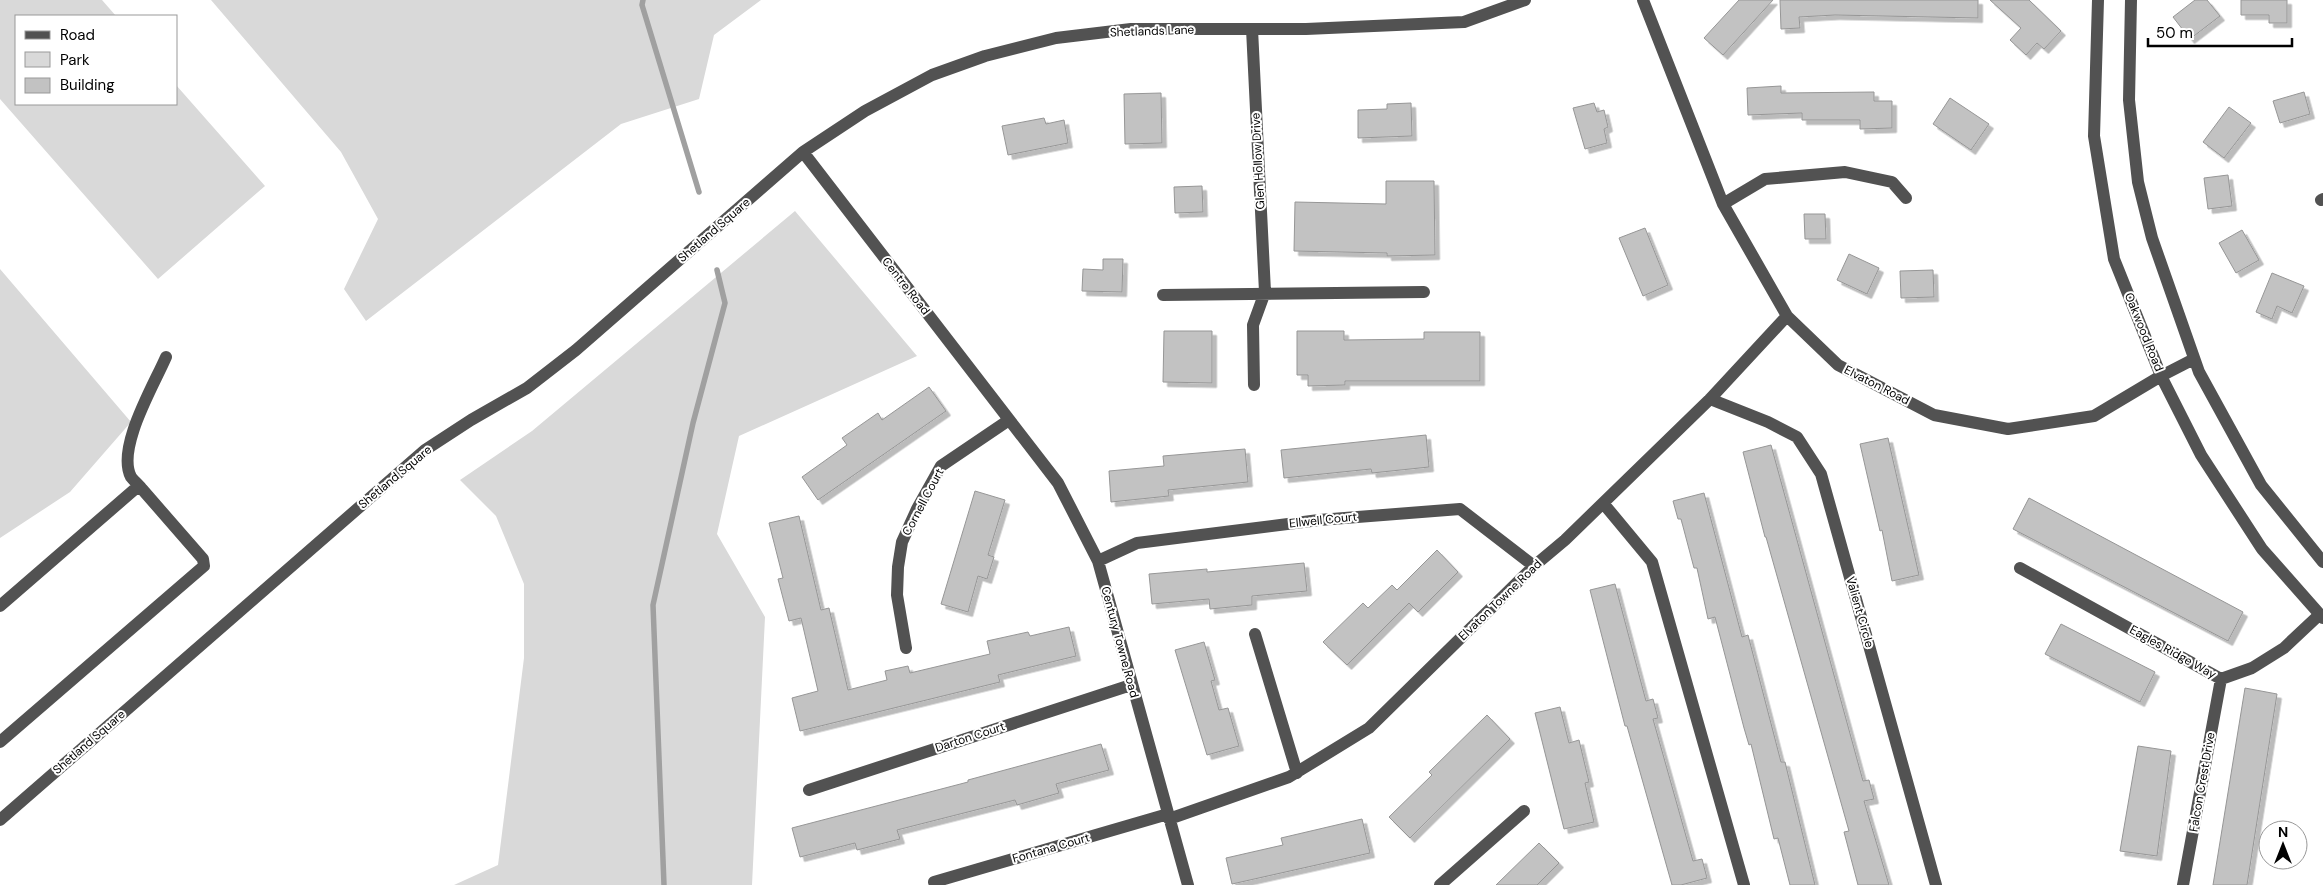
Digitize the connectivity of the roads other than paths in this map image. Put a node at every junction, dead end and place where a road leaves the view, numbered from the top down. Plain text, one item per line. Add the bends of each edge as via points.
1 (1525, 0) edge
2 (1643, 0) edge
3 (2098, 0) edge
4 (2131, 0) edge
5 (1252, 29) junction
6 (803, 152) junction
7 (1906, 198) dead end
8 (1723, 204) junction
9 (1265, 292) junction
10 (1424, 292) dead end
11 (1163, 295) dead end
12 (1787, 316) junction
13 (166, 357) dead end
14 (2194, 359) junction
15 (2161, 376) junction
16 (1254, 385) dead end
17 (1710, 399) junction
18 (1009, 420) junction
19 (142, 489) junction
20 (1603, 503) junction
21 (1098, 561) junction
22 (2323, 562) edge
23 (1534, 566) junction
24 (2020, 568) dead end
25 (0, 606) edge
26 (2321, 616) edge
27 (1254, 634) dead end
28 (906, 648) dead end
29 (2221, 679) junction
30 (1131, 684) junction
31 (0, 742) edge
32 (1297, 773) junction
33 (809, 790) dead end
34 (1524, 811) dead end
35 (2, 815) edge
36 (1168, 817) junction
37 (934, 882) dead end
38 (1188, 885) edge
39 (1440, 885) edge
40 (1744, 885) edge
41 (1936, 885) edge
42 (2182, 885) edge

1 - 5 street, Shetlands Lane via 1464,22
2 - 8 street, Elvaton Road
3 - 15 street, Oakwood Road via 2094,136 2114,259
4 - 14 street via 2129,100 2138,182 2152,238
5 - 6 street, Shetlands Lane via 1131,29 1056,38 985,56 932,75
5 - 9 street, Glen Hollow Drive
6 - 18 street, Centre Road
6 - 35 street, Shetland Square via 576,350 534,383 425,450
7 - 8 street via 1892,182 1845,172 1765,179
8 - 12 street, Elvaton Road
9 - 10 street
9 - 11 street
9 - 16 street via 1252,325
12 - 15 street, Elvaton Road via 1838,365 1934,415 2008,429 2094,416
12 - 17 street, Elvaton Towne Road
13 - 19 street via 128,449 128,467 132,478
14 - 15 street, Elvaton Road
14 - 22 street via 2261,485
15 - 26 street, Oakwood Road via 2201,455 2262,549
17 - 20 street, Elvaton Towne Road
17 - 41 street, Valient Circle via 1797,437 1821,474
18 - 21 street, Century Towne Road via 1058,483
18 - 28 street, Cornell Court via 941,466 902,542 897,595
19 - 25 street via 135,490
19 - 31 street via 204,559 204,566
20 - 23 street, Elvaton Towne Road
20 - 40 street via 1652,562
21 - 23 street, Ellwell Court via 1137,543 1319,520 1460,509
21 - 30 street, Century Towne Road
23 - 32 street, Elvaton Towne Road via 1369,728
24 - 29 street, Eagles Ridge Way
26 - 29 street, Eagles Ridge Way via 2284,648 2252,668
27 - 32 street
29 - 42 street, Falcon Crest Drive
30 - 33 street, Darton Court
30 - 36 street, Century Towne Road
32 - 36 street, Elvaton Towne Road
34 - 39 street
36 - 37 street, Fontana Court
36 - 38 street, Century Towne Road

